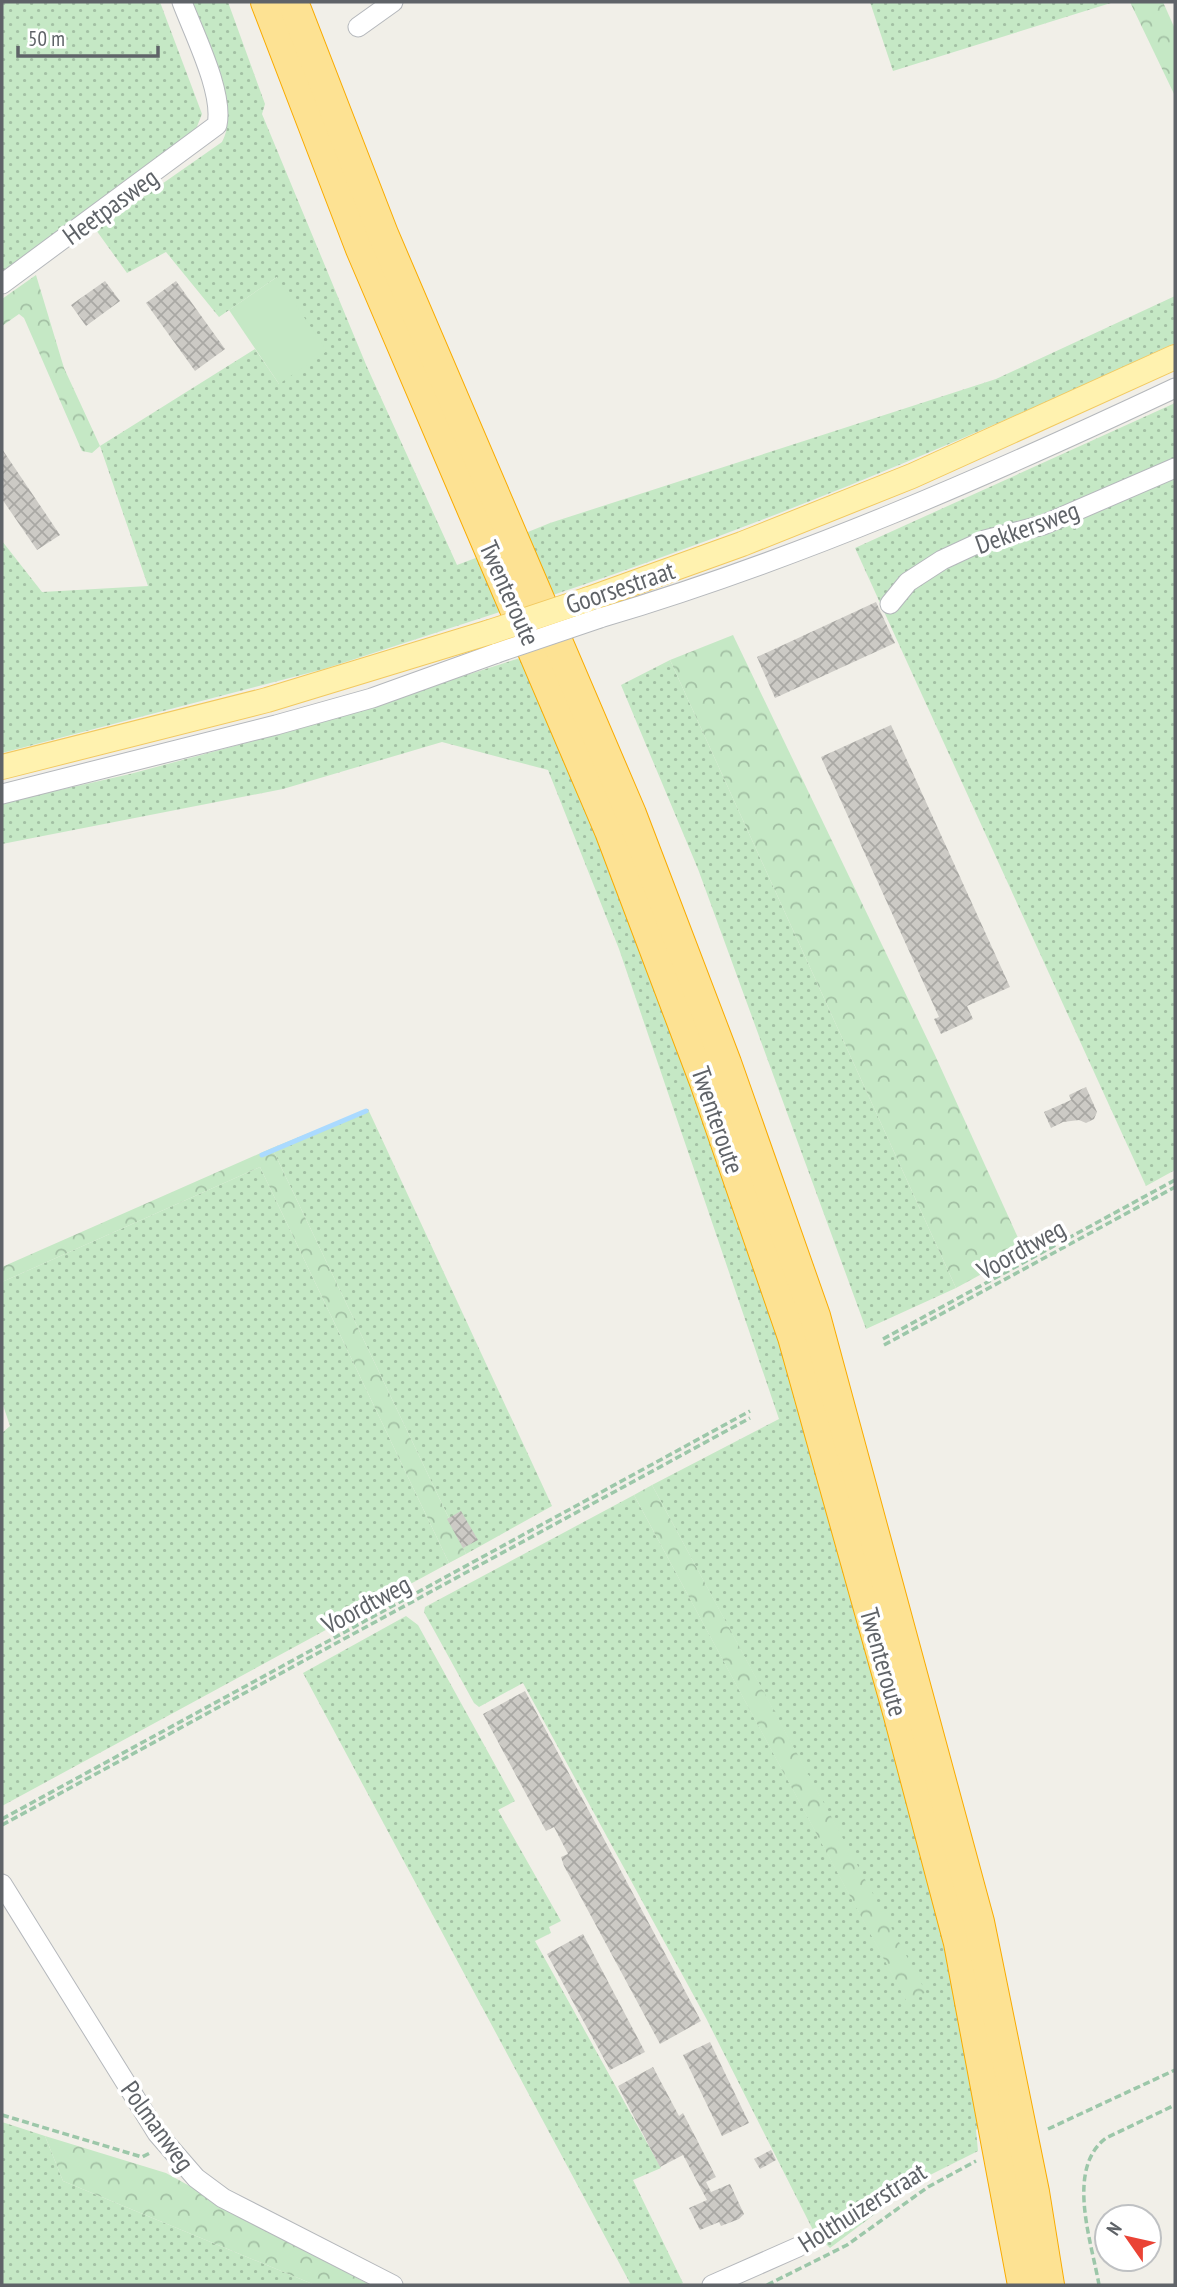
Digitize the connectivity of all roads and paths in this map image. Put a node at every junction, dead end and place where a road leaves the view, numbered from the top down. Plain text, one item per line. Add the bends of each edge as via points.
1 (183, 2) edge
2 (266, 2) edge
3 (293, 2) edge
4 (393, 2) edge
5 (358, 27) dead end
6 (2, 284) edge
7 (1175, 357) edge
8 (1175, 388) edge
9 (1175, 468) edge
10 (890, 604) dead end
11 (594, 609) junction
12 (494, 642) junction
13 (2, 767) edge
14 (2, 794) edge
15 (1175, 1180) edge
16 (1175, 1187) edge
17 (883, 1339) dead end
18 (884, 1345) dead end
19 (750, 1411) dead end
20 (750, 1418) dead end
21 (2, 1819) edge
22 (2, 1825) edge
23 (2, 1884) edge
24 (1175, 2070) edge
25 (1175, 2105) edge
26 (2, 2115) edge
27 (1048, 2129) dead end
28 (166, 2145) junction
29 (978, 2161) dead end
30 (798, 2247) dead end
31 (393, 2285) edge
32 (712, 2285) edge
33 (767, 2285) edge
34 (1023, 2285) edge
35 (1049, 2285) edge
36 (1099, 2285) edge

1 - 6 street, Heetpasweg via 215,92 220,113 217,125
2 - 34 highway, Twenteroute via 361,249 610,831 705,1082 793,1337 959,1943
3 - 35 highway, Twenteroute via 394,259 631,814 726,1063 815,1316 979,1922
4 - 5 street
7 - 11 main road, Goorsestraat via 912,476
8 - 11 street, Goorsestraat via 905,511 687,592
9 - 10 street, Dekkersweg via 1043,525 985,540 953,555 908,582
11 - 12 main road, Goorsestraat, bridge
12 - 13 main road, Goorsestraat
12 - 14 street, Goorsestraat via 372,698
15 - 17 path
16 - 18 path, Voordtweg
19 - 21 path, Voordtweg
20 - 22 path, Voordtweg
23 - 28 street, Polmanweg
24 - 27 path
25 - 36 path via 1106,2138 1087,2163 1083,2190
26 - 28 path via 142,2157
28 - 31 street, Polmanweg via 196,2178 223,2198
29 - 33 path, Holthuizerstraat via 928,2186 847,2245
30 - 32 street

